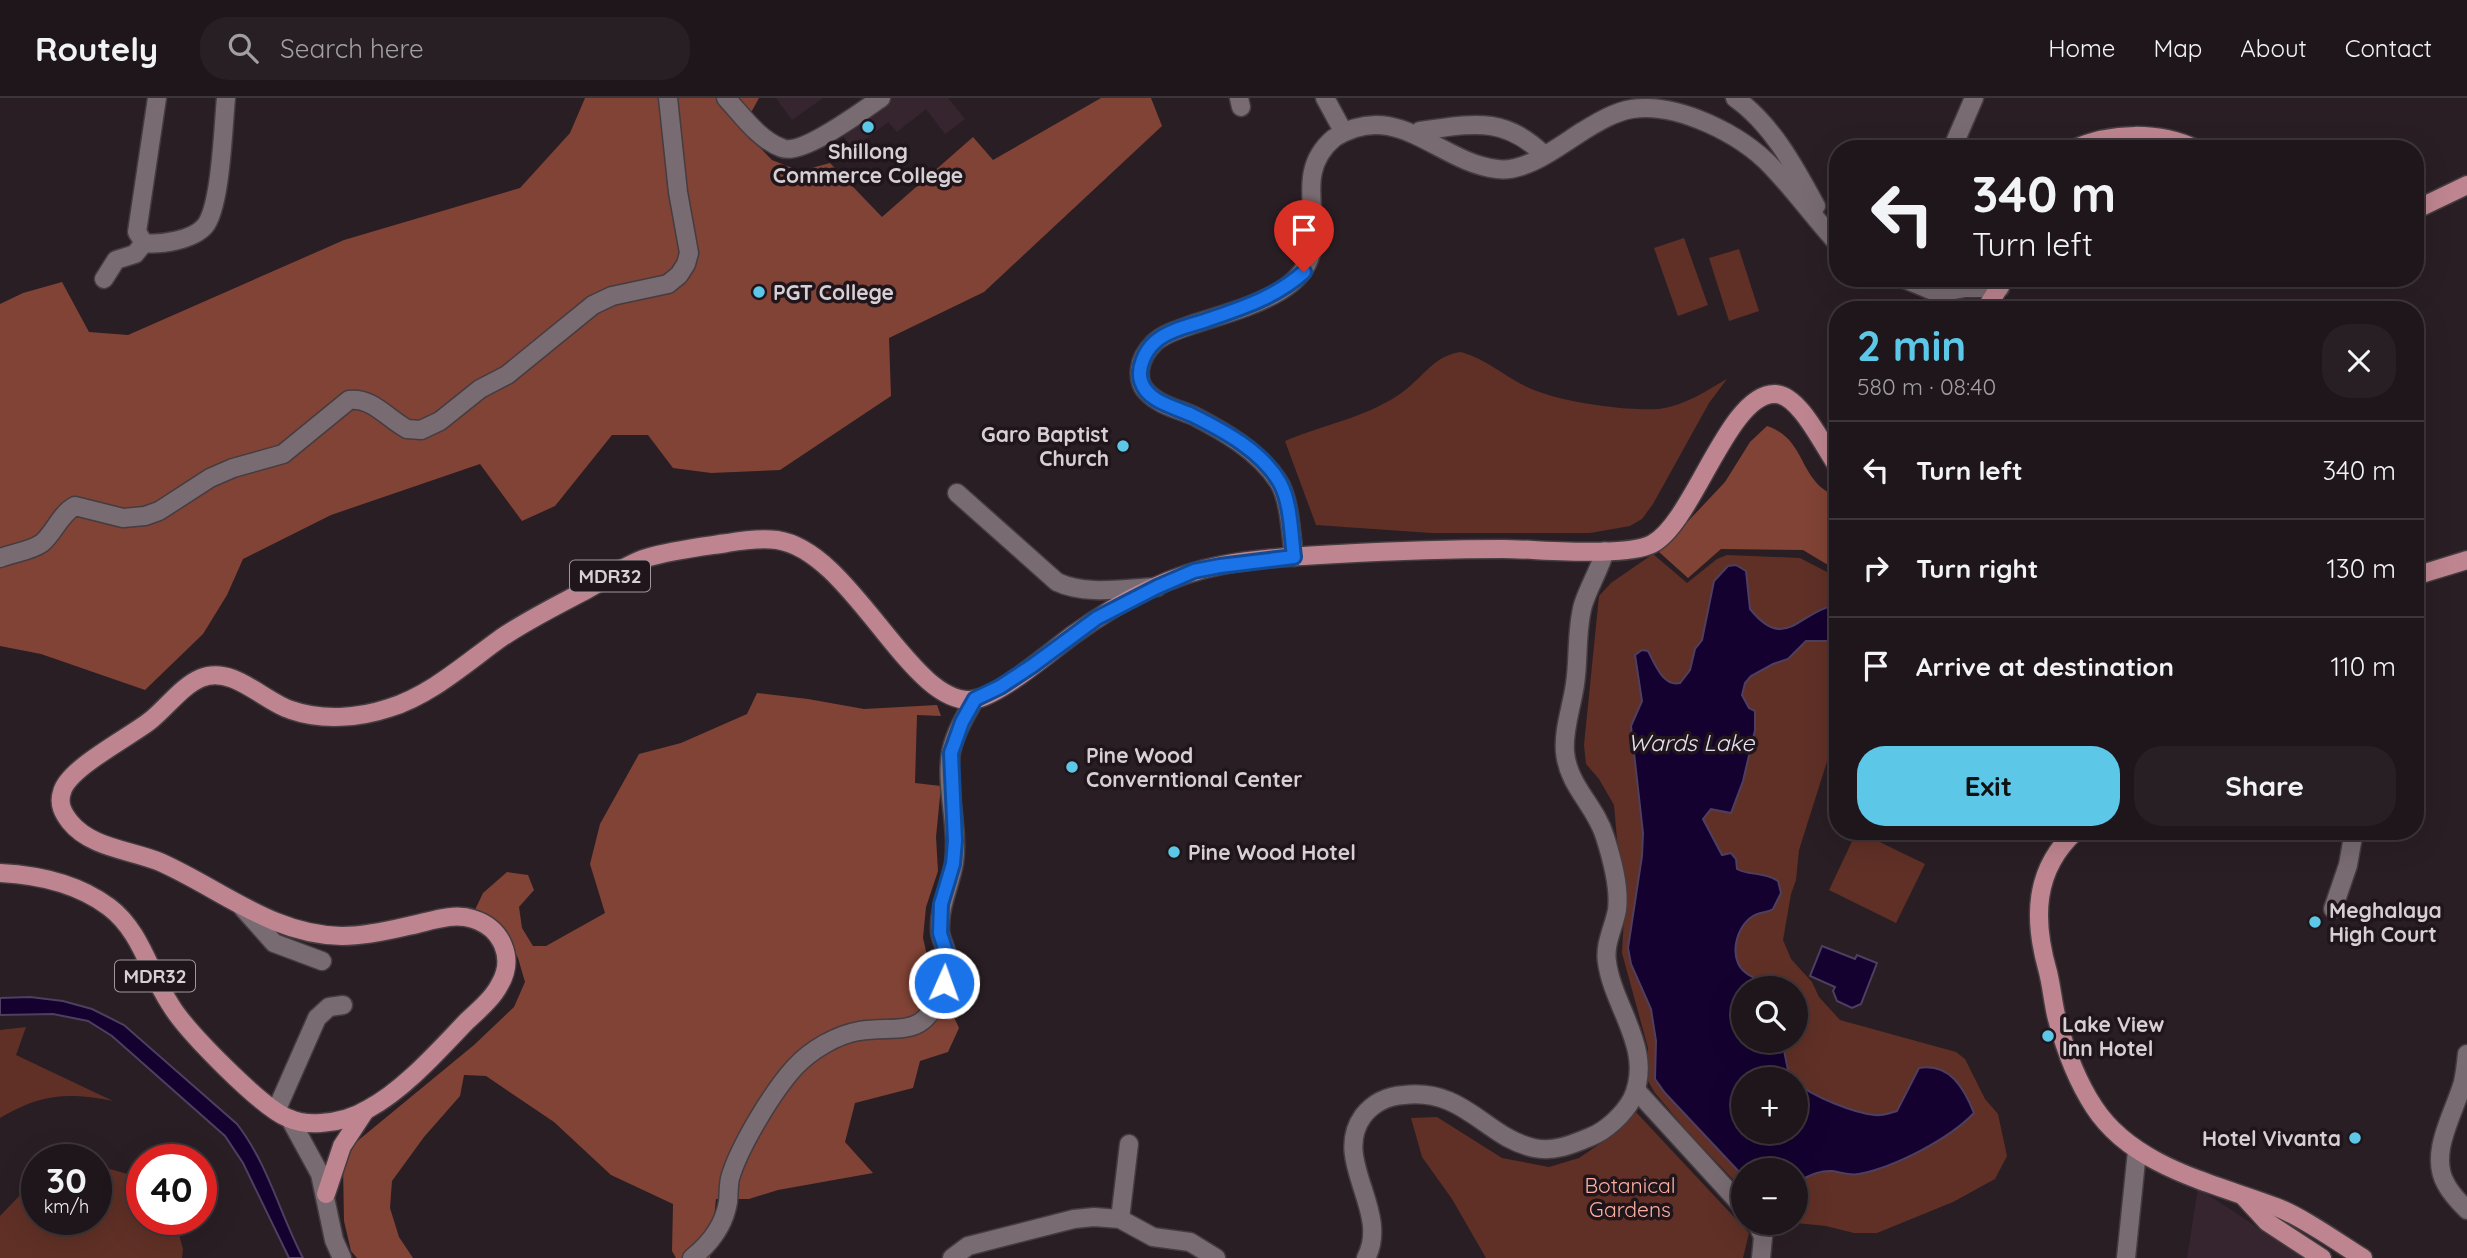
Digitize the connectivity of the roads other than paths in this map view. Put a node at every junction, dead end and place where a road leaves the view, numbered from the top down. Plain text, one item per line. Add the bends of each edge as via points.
1 (226, 98) edge
2 (668, 98) edge
3 (726, 98) edge
4 (869, 98) edge
5 (881, 98) edge
6 (1325, 98) edge
7 (1735, 98) edge
8 (1974, 98) edge
9 (152, 100) edge
10 (850, 118) junction
11 (1343, 131) junction
12 (1420, 131) junction
13 (1956, 140) edge
14 (2102, 140) edge
15 (2165, 140) edge
16 (1544, 155) junction
17 (2467, 185) edge
18 (2424, 206) edge
19 (1829, 231) edge
20 (1829, 235) edge
21 (144, 243) junction
22 (104, 279) dead end
23 (1917, 287) edge
24 (1972, 287) edge
25 (1937, 301) edge
26 (1829, 453) edge
27 (957, 493) dead end
28 (1605, 551) junction
29 (1294, 557) junction
30 (0, 558) edge
31 (2467, 560) edge
32 (2424, 573) edge
33 (1157, 587) junction
34 (975, 699) junction
35 (2068, 840) edge
36 (2352, 840) edge
37 (0, 873) edge
38 (242, 906) junction
39 (2333, 909) dead end
40 (322, 961) dead end
41 (343, 1005) dead end
42 (2467, 1054) edge
43 (1636, 1090) junction
44 (365, 1111) junction
45 (283, 1115) junction
46 (1129, 1144) dead end
47 (2137, 1151) junction
48 (326, 1194) junction
49 (1731, 1194) edge
50 (2244, 1197) junction
51 (2467, 1210) edge
52 (1120, 1219) junction
53 (1762, 1235) edge
54 (342, 1258) edge
55 (692, 1258) edge
56 (952, 1258) edge
57 (1216, 1258) edge
58 (1366, 1258) edge
59 (1761, 1258) edge
60 (2126, 1258) edge
61 (2322, 1258) edge
62 (2363, 1258) edge

1 - 21 street via 208,221 189,236
2 - 30 street via 689,253 674,281 593,305 432,427 407,429 368,402 349,400 277,458 210,478 145,516 122,518 75,506 43,542
3 - 10 street via 767,139 785,150 803,147
4 - 10 street
5 - 10 street
6 - 11 street
7 - 19 street via 1756,116 1787,157
8 - 13 street
9 - 21 street via 137,232
11 - 12 street via 1382,119
11 - 29 street via 1315,160 1310,179 1314,241 1304,272 1280,291 1155,342 1140,365 1145,391 1230,437 1269,469 1281,485
12 - 16 street via 1484,124 1500,127 1531,142
12 - 16 street via 1482,167 1502,170
14 - 15 main road via 2131,136
16 - 20 street via 1604,118 1632,109 1684,115 1738,140 1770,164
17 - 18 main road
21 - 22 street via 135,254 116,260
23 - 25 street
24 - 25 street
26 - 28 main road via 1798,408 1782,394 1767,396 1745,410 1682,512 1657,541
27 - 33 street via 1057,582 1081,590
28 - 29 main road via 1450,549
28 - 43 street via 1583,608 1565,752 1570,775 1601,827 1615,875 1617,910 1606,958 1635,1041
29 - 33 main road via 1194,571
31 - 32 main road
33 - 34 main road via 1097,618 1032,666
34 - 38 main road, MDR32 via 940,691 826,565 792,543 772,539 678,550 631,564 539,614 438,684 391,708 339,717 314,716 278,704 235,679 208,676 195,680 145,725 68,779 60,797 73,825 84,835 156,860
34 - 55 street via 951,753 955,841 941,904 940,933 947,955 935,1006 923,1021 905,1030 858,1031 817,1047 796,1065 772,1094 730,1176 722,1224
35 - 47 main road via 2054,855 2044,878 2038,911 2041,949 2057,1019 2084,1090 2116,1134
36 - 39 street
37 - 45 main road, MDR32 via 66,884 118,913 186,1026 256,1096
38 - 40 street via 274,943
38 - 44 main road, MDR32 via 301,931 348,936 462,917 476,919 499,936 507,960 496,992 403,1083
41 - 45 street via 329,1007 317,1018
42 - 51 street via 2441,1154 2445,1183
43 - 49 street
43 - 58 street via 1624,1111 1594,1135 1552,1150 1516,1142 1445,1099 1410,1094 1391,1096 1377,1104 1357,1126 1353,1140 1374,1229
44 - 45 main road, MDR32 via 324,1123
44 - 48 main road via 342,1146
45 - 48 street via 313,1159
46 - 52 street
47 - 50 main road
47 - 60 street
48 - 54 street
50 - 61 main road via 2267,1222
50 - 62 main road via 2279,1208
52 - 56 street via 1074,1219 968,1246
52 - 57 street via 1153,1237 1190,1242
53 - 59 street

